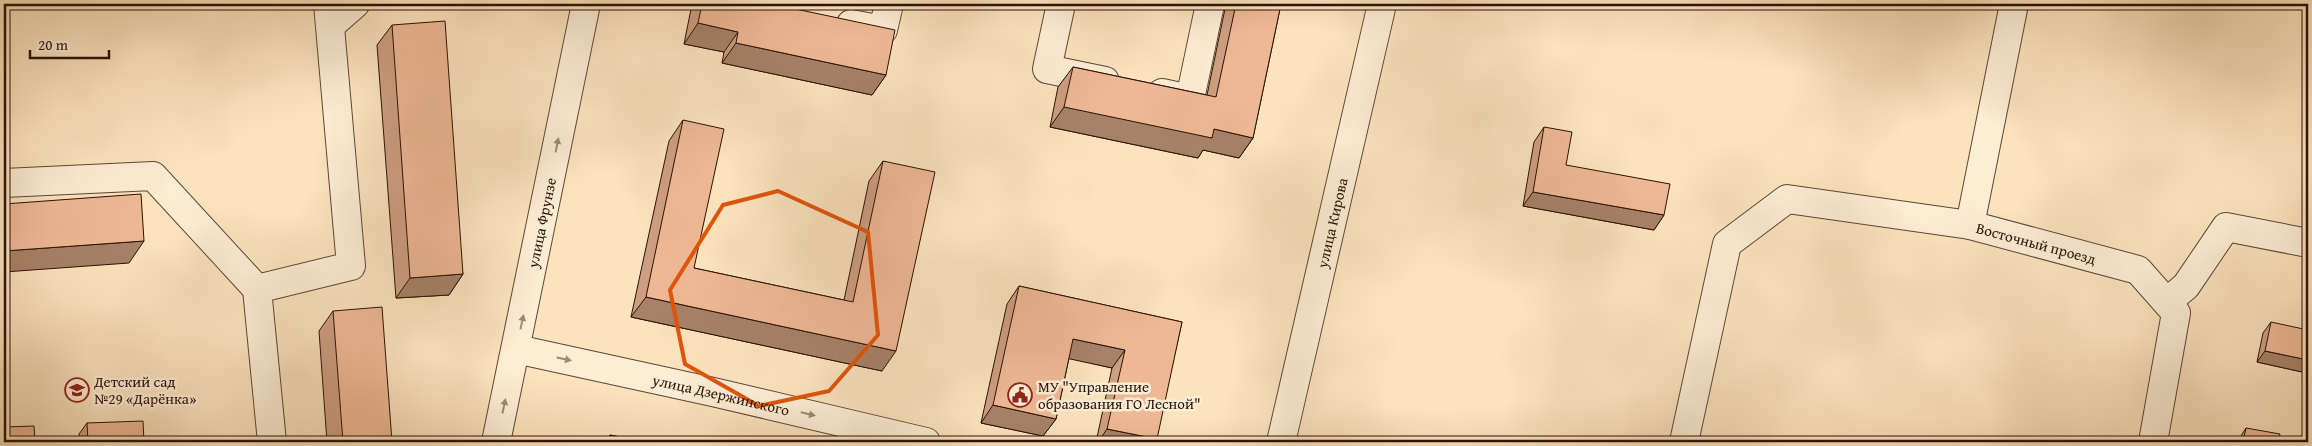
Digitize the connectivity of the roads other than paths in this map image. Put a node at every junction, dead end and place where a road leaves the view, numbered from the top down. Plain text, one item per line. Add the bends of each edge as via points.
1 (355, 4) edge
2 (586, 4) edge
3 (889, 4) edge
4 (1061, 4) edge
5 (1210, 4) edge
6 (1382, 4) edge
7 (2014, 4) edge
8 (329, 15) edge
9 (828, 19) edge
10 (4, 183) edge
11 (1970, 225) junction
12 (2308, 243) edge
13 (258, 289) junction
14 (2167, 302) junction
15 (516, 350) junction
16 (272, 442) edge
17 (496, 442) edge
18 (926, 442) edge
19 (1281, 442) edge
20 (1684, 442) edge
21 (2153, 442) edge

1 - 8 street
15 -> 2 street, улица Фрунзе
3 - 9 street via 883,30
4 - 5 street via 1047,69 1190,99
6 - 19 street, улица Кирова
7 - 11 street, Восточный проезд
8 - 13 street via 351,266
10 - 13 street via 153,176
11 - 14 street, Восточный проезд via 2138,270
11 - 20 street via 1787,199 1735,238 1728,244
12 - 14 street via 2226,227 2186,286
13 - 16 street
14 - 21 street, Восточный проезд via 2176,313
17 -> 15 street, улица Фрунзе
15 -> 18 street, улица Дзержинского

